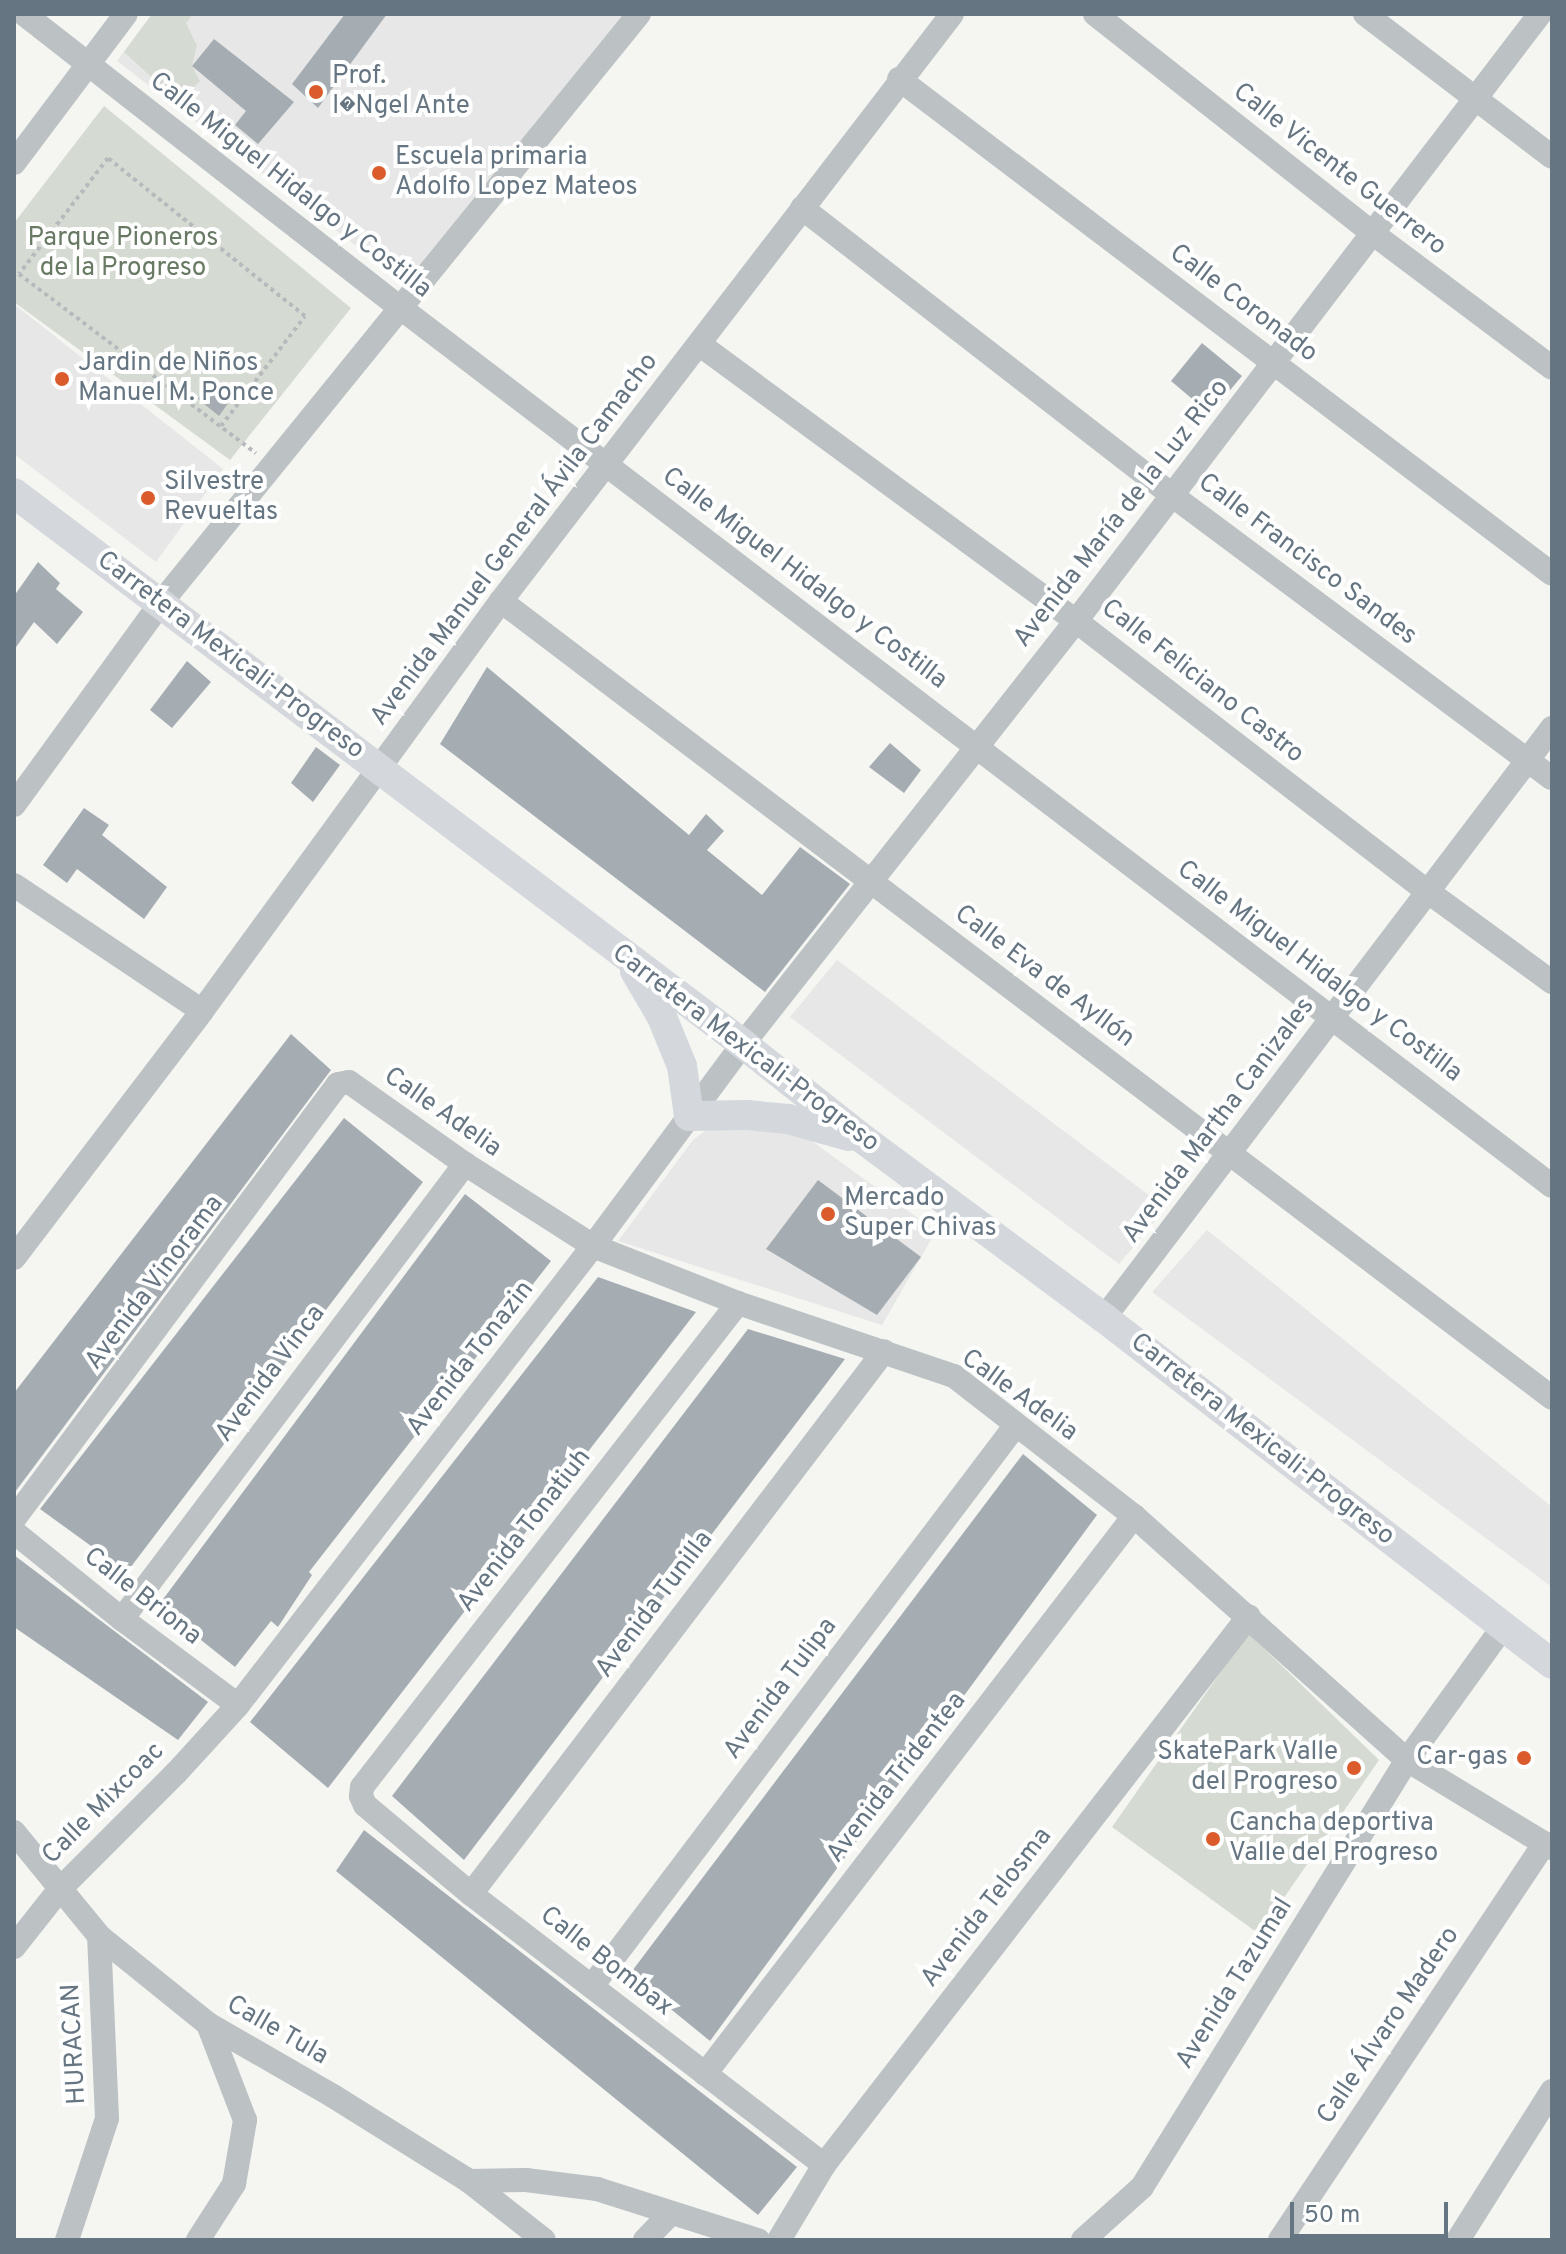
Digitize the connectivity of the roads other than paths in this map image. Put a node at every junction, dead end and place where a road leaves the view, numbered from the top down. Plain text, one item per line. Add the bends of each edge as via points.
1 (24, 14) edge
2 (126, 14) edge
3 (639, 14) edge
4 (952, 14) edge
5 (1095, 14) edge
6 (1365, 14) edge
7 (1540, 14) edge
8 (88, 64) junction
9 (899, 79) junction
10 (1475, 98) junction
11 (1552, 157) edge
12 (14, 163) edge
13 (802, 208) junction
14 (1371, 232) junction
15 (402, 309) junction
16 (699, 344) junction
17 (1274, 362) junction
18 (1552, 368) edge
19 (607, 465) junction
20 (14, 493) edge
21 (1172, 495) junction
22 (1552, 574) edge
23 (501, 601) junction
24 (160, 604) junction
25 (1076, 621) junction
26 (1552, 728) edge
27 (977, 745) junction
28 (1528, 760) junction
29 (378, 766) junction
30 (1552, 778) edge
31 (14, 805) edge
32 (873, 882) junction
33 (14, 885) edge
34 (1427, 891) junction
35 (630, 961) junction
36 (1552, 982) edge
37 (202, 1011) junction
38 (1332, 1017) junction
39 (743, 1044) junction
40 (343, 1082) joint
41 (689, 1116) junction
42 (863, 1139) junction
43 (1229, 1152) junction
44 (465, 1164) junction
45 (1552, 1186) edge
46 (593, 1246) junction
47 (14, 1258) edge
48 (738, 1303) junction
49 (1104, 1318) junction
50 (884, 1351) junction
51 (1552, 1398) edge
52 (1015, 1426) junction
53 (1134, 1516) junction
54 (14, 1519) edge
55 (14, 1532) edge
56 (1249, 1616) junction
57 (122, 1619) junction
58 (1503, 1627) junction
59 (1552, 1664) edge
60 (238, 1705) junction
61 (1407, 1760) junction
62 (361, 1796) joint
63 (14, 1832) edge
64 (1548, 1845) edge
65 (59, 1890) junction
66 (471, 1894) junction
67 (99, 1936) junction
68 (14, 1947) edge
69 (592, 1986) junction
70 (208, 2024) junction
71 (705, 2074) junction
72 (1552, 2091) edge
73 (824, 2165) junction
74 (469, 2181) junction
75 (671, 2213) junction
76 (67, 2240) edge
77 (198, 2240) edge
78 (544, 2240) edge
79 (645, 2240) edge
80 (758, 2240) edge
81 (779, 2240) edge
82 (1083, 2240) edge
83 (1280, 2240) edge
84 (1458, 2240) edge

1 - 8 street, Calle Miguel Hidalgo y Costilla
2 - 8 street
3 - 15 street
4 - 9 street, Avenida Manuel General Ávila Camacho
5 - 14 street, Calle Vicente Guerrero
6 - 10 street
7 - 10 street, Avenida María de la Luz Rico
8 - 12 street
8 - 15 street, Calle Miguel Hidalgo y Costilla
9 - 13 street, Avenida Manuel General Ávila Camacho
9 - 17 street, Calle Coronado
10 - 11 street
10 - 14 street, Avenida María de la Luz Rico
13 - 16 street, Avenida Manuel General Ávila Camacho
13 - 21 street, Calle Francisco Sandes
14 - 17 street, Avenida María de la Luz Rico
14 - 18 street, Calle Vicente Guerrero
15 - 19 street, Calle Miguel Hidalgo y Costilla
15 - 24 street
16 - 19 street, Avenida Manuel General Ávila Camacho
16 - 25 street, Calle Feliciano Castro
17 - 21 street, Avenida María de la Luz Rico
17 - 22 street, Calle Coronado
19 - 23 street, Avenida Manuel General Ávila Camacho
19 - 27 street, Calle Miguel Hidalgo y Costilla
20 - 24 main road, Carretera Mexicali-Progreso
21 - 25 street, Avenida María de la Luz Rico
21 - 28 street, Calle Francisco Sandes
23 - 29 street, Avenida Manuel General Ávila Camacho
23 - 32 street, Calle Eva de Ayllón
24 - 29 main road, Carretera Mexicali-Progreso
24 - 31 street
25 - 27 street, Avenida María de la Luz Rico
25 - 34 street, Calle Feliciano Castro
26 - 28 street, Avenida Martha Canizales
27 - 32 street, Avenida María de la Luz Rico
27 - 38 street, Calle Miguel Hidalgo y Costilla
28 - 30 street, Calle Francisco Sandes
28 - 34 street, Avenida Martha Canizales
29 - 35 main road, Carretera Mexicali-Progreso
29 - 37 street, Avenida Manuel General Ávila Camacho
32 - 39 street, Avenida María de la Luz Rico
32 - 43 street, Calle Eva de Ayllón
33 - 37 street
34 - 36 street, Calle Feliciano Castro
34 - 38 street, Avenida Martha Canizales
35 - 39 main road, Carretera Mexicali-Progreso
35 - 41 main road via 682,1066
37 - 47 street, Avenida Manuel General Ávila Camacho
38 - 43 street, Avenida Martha Canizales
38 - 45 street, Calle Miguel Hidalgo y Costilla
39 - 41 street, Avenida Tonazin
39 - 42 main road, Carretera Mexicali-Progreso
40 - 44 street, Calle Adelia
40 - 54 street, Avenida Vinorama
41 - 42 main road via 788,1119
41 - 46 street, Avenida Tonazin
42 - 49 main road, Carretera Mexicali-Progreso
43 - 49 street, Avenida Martha Canizales
43 - 51 street, Calle Eva de Ayllón
44 - 46 street, Calle Adelia
44 - 57 street, Avenida Vinca
46 - 48 street, Calle Adelia
46 - 60 street, Avenida Tonazin
48 - 50 street, Calle Adelia
48 - 62 street, Avenida Tonatiuh via 362,1787
49 - 58 main road, Carretera Mexicali-Progreso
50 - 52 street, Calle Adelia via 954,1376
50 - 66 street, Avenida Tunilla
52 - 53 street, Calle Adelia
52 - 69 street, Avenida Tulipa
53 - 56 street, Calle Adelia
53 - 71 street, Avenida Tridentea
55 - 57 street, Calle Briona
56 - 61 street, Calle Adelia
56 - 73 street, Avenida Telosma
57 - 60 street, Calle Briona
58 - 59 main road, Carretera Mexicali-Progreso
58 - 61 street, Avenida Tazumal
60 - 65 street, Calle Mixcoac
61 - 64 street, Calle Adelia
61 - 82 street, Avenida Tazumal via 1142,2187
62 - 66 street, Calle Bombax via 365,1805
63 - 65 street, Calle Tula
64 - 83 street, Calle Álvaro Madero
65 - 67 street, Calle Tula
65 - 68 street, Calle Mixcoac
66 - 69 street, Calle Bombax
67 - 70 street, Calle Tula
67 - 76 street, HURACAN via 107,2118
69 - 71 street, Calle Bombax
70 - 74 street, Calle Tula
70 - 77 street via 245,2120 234,2184
71 - 73 street, Calle Bombax
72 - 84 street
73 - 81 street, Avenida Telosma
74 - 75 street via 526,2180 597,2189
74 - 78 street, Calle Tula
75 - 79 street
75 - 80 street

